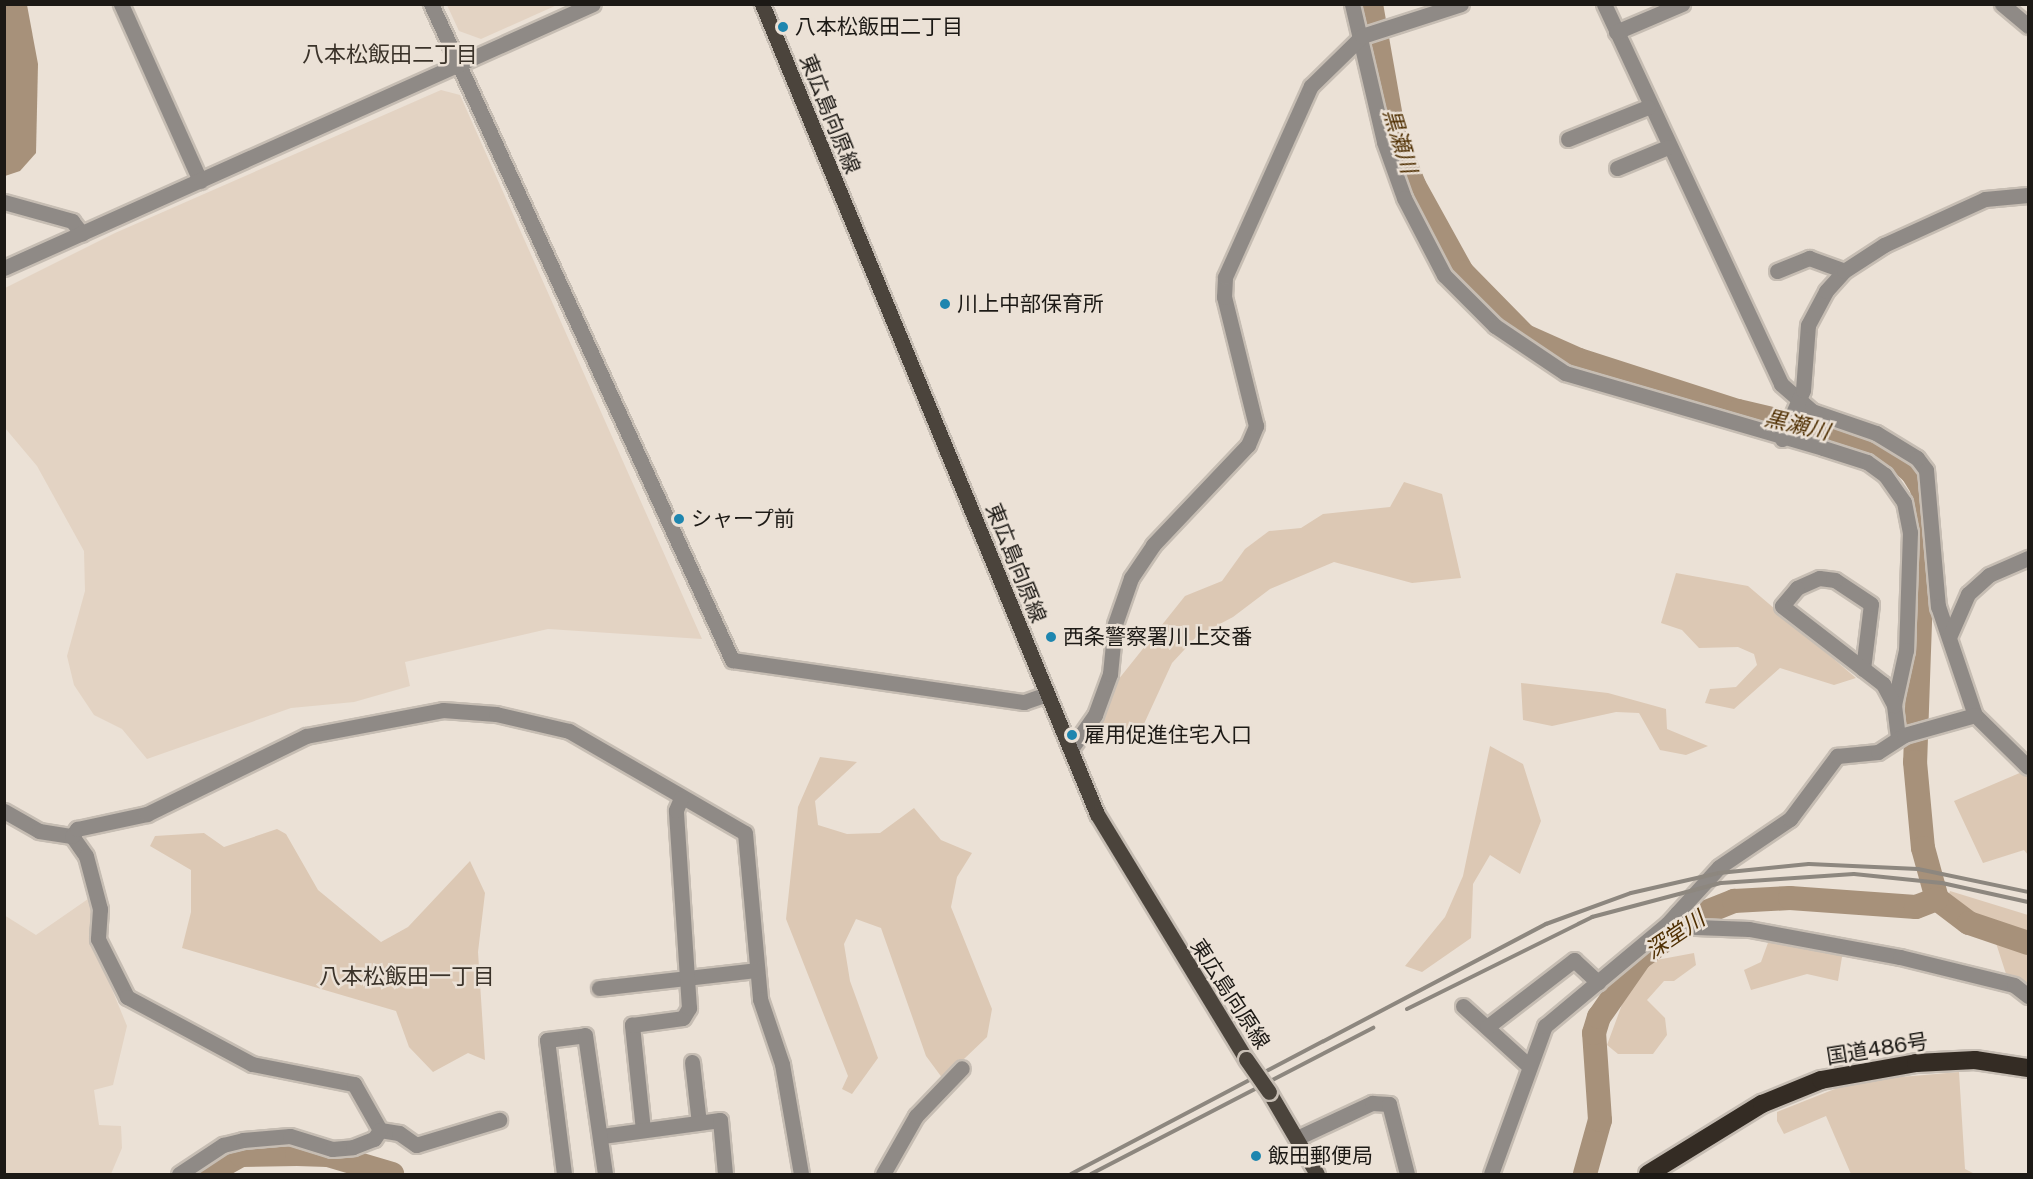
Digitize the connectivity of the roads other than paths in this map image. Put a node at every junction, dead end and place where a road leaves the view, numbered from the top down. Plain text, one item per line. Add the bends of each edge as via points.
1 (121, 4) edge
2 (431, 4) edge
3 (593, 4) edge
4 (762, 4) edge
5 (1352, 4) edge
6 (1461, 4) edge
7 (1604, 4) edge
8 (1682, 4) edge
9 (2002, 4) edge
10 (2028, 26) edge
11 (1616, 32) junction
12 (1362, 36) junction
13 (459, 66) junction
14 (1648, 107) junction
15 (1568, 139) dead end
16 (1668, 147) junction
17 (1617, 168) dead end
18 (200, 181) junction
19 (2028, 195) edge
20 (4, 202) edge
21 (82, 234) junction
22 (4, 268) edge
23 (1776, 271) dead end
24 (1844, 271) junction
25 (1796, 406) junction
26 (1783, 436) junction
27 (2028, 558) edge
28 (1950, 635) junction
29 (1863, 669) junction
30 (1047, 694) junction
31 (1894, 705) junction
32 (1975, 716) junction
33 (1901, 737) junction
34 (1071, 749) junction
35 (2028, 767) edge
36 (681, 798) junction
37 (4, 812) edge
38 (72, 836) junction
39 (1686, 919) junction
40 (757, 970) junction
41 (688, 981) junction
42 (1598, 982) junction
43 (599, 988) dead end
44 (2028, 996) edge
45 (1463, 1006) dead end
46 (1487, 1027) junction
47 (692, 1062) dead end
48 (1529, 1066) junction
49 (962, 1068) dead end
50 (2028, 1068) edge
51 (499, 1120) dead end
52 (699, 1123) junction
53 (380, 1130) junction
54 (643, 1130) junction
55 (602, 1136) junction
56 (1299, 1137) junction
57 (179, 1174) edge
58 (564, 1174) edge
59 (605, 1174) edge
60 (725, 1174) edge
61 (801, 1174) edge
62 (883, 1174) edge
63 (1317, 1174) edge
64 (1407, 1174) edge
65 (1491, 1174) edge
66 (1648, 1174) edge

1 - 18 street
2 - 13 street
3 - 13 street
4 - 30 main road, 東広島向原線
5 - 12 street
6 - 12 street
7 - 11 street
8 - 11 street
9 - 10 street
11 - 14 street
12 - 26 street via 1384,142 1404,198 1444,275 1487,319 1543,362 1565,373
12 - 34 street via 1311,86 1225,277 1224,297 1256,426 1248,445 1153,545 1131,578 1115,624 1110,674 1095,715
13 - 18 street
13 - 30 street via 732,660 1024,702
14 - 15 street
14 - 16 street
16 - 17 street
16 - 25 street via 1781,384
18 - 21 street
19 - 24 street via 1985,199 1884,245
20 - 21 street via 72,221
21 - 22 street
23 - 24 street via 1809,258
24 - 25 street via 1826,291 1808,325
25 - 26 street
25 - 28 street via 1876,433 1917,458 1926,470 1938,606
26 - 31 street via 1867,462 1886,475 1904,502 1910,532 1911,598
27 - 28 street via 1989,575 1968,594
28 - 32 street
29 - 29 street via 1782,606 1797,588 1819,578 1835,580 1871,604
29 - 31 street via 1883,684
30 - 34 main road, 東広島向原線
31 - 33 street
32 - 33 street
32 - 35 street
33 - 39 street via 1878,752 1837,756 1790,819 1719,867
34 - 56 main road, 東広島向原線, bridge via 1097,814 1137,885
36 - 38 street via 569,731 496,714 443,710 306,736 147,814 77,829
36 - 40 street via 745,833
36 - 41 street via 676,810
37 - 38 street via 39,831
38 - 53 street via 95,883 100,909 98,939 127,997 252,1064 354,1084
39 - 42 street
39 - 44 street via 1900,957 2014,985
40 - 41 street
40 - 61 street via 760,999 782,1064
41 - 43 street
41 - 54 street via 689,1008 683,1018 632,1025
42 - 46 street via 1574,960
42 - 48 street via 1545,1026
45 - 46 street
46 - 48 street
47 - 52 street
48 - 65 street
49 - 62 street via 916,1116
50 - 66 highway, 国道486号 via 1975,1060 1916,1063 1821,1080 1762,1104
51 - 53 street via 416,1145 399,1133
52 - 54 street
52 - 60 street via 720,1120
53 - 57 street via 374,1139 353,1148 332,1149 290,1136 264,1135 223,1145
54 - 55 street
55 - 58 street via 585,1035 547,1040
55 - 59 street
56 - 63 main road, 東広島向原線
56 - 64 street via 1372,1103 1389,1104

